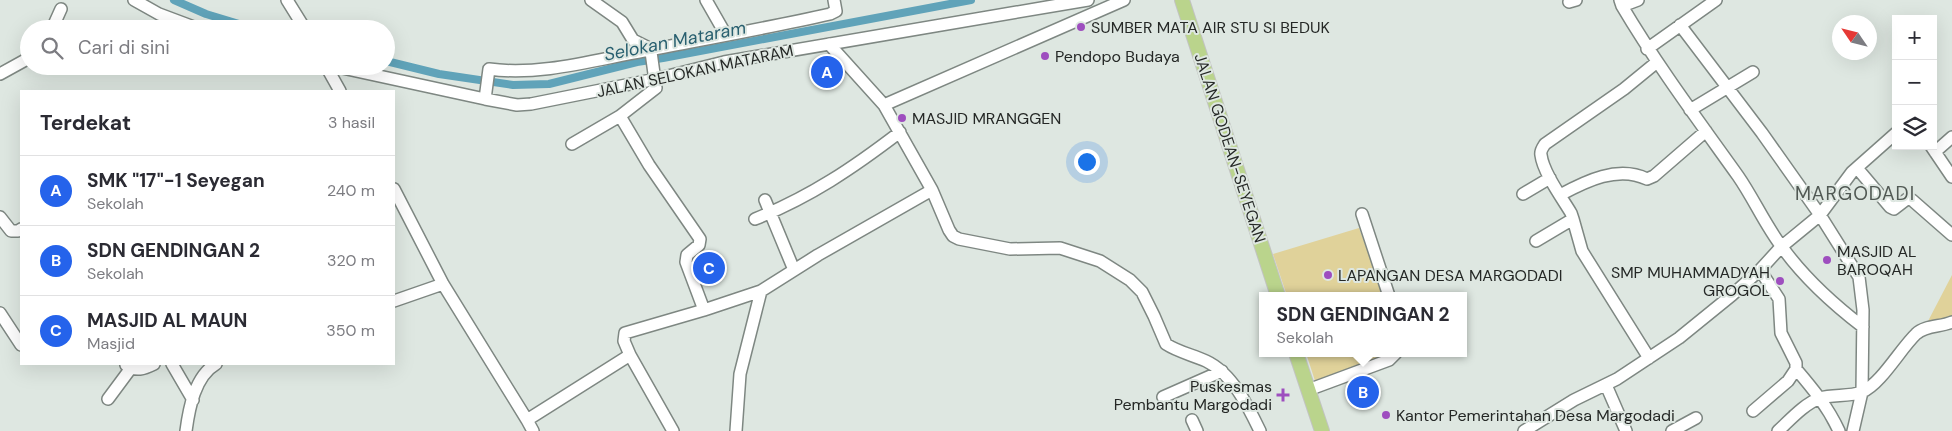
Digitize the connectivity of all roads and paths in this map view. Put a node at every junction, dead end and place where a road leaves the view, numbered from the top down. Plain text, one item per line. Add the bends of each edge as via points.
1 (134, 0) edge
2 (287, 0) edge
3 (591, 0) edge
4 (834, 0) edge
5 (1088, 0) edge
6 (1124, 0) edge
7 (1182, 0) edge
8 (1638, 0) edge
9 (1716, 0) edge
10 (711, 2) edge
11 (1621, 3) edge
12 (61, 9) dead end
13 (56, 20) edge
14 (175, 20) edge
15 (299, 20) edge
16 (1680, 26) junction
17 (726, 35) junction
18 (829, 44) junction
19 (1647, 48) junction
20 (650, 51) junction
21 (1656, 62) junction
22 (20, 63) edge
23 (1753, 72) dead end
24 (0, 74) edge
25 (655, 74) junction
26 (331, 75) edge
27 (382, 75) edge
28 (1726, 88) junction
29 (339, 90) edge
30 (485, 94) junction
31 (884, 105) junction
32 (1690, 110) junction
33 (620, 116) junction
34 (1706, 131) junction
35 (900, 132) junction
36 (1892, 137) edge
37 (1952, 137) edge
38 (572, 144) dead end
39 (1937, 146) edge
40 (1934, 150) edge
41 (1852, 174) junction
42 (1952, 177) edge
43 (1550, 178) junction
44 (932, 190) junction
45 (395, 191) edge
46 (1523, 194) dead end
47 (1560, 195) junction
48 (765, 200) dead end
49 (1362, 214) dead end
50 (1820, 214) junction
51 (764, 216) junction
52 (0, 217) edge
53 (1573, 219) junction
54 (20, 230) edge
55 (1952, 235) edge
56 (1536, 241) dead end
57 (1781, 246) junction
58 (794, 270) junction
59 (1760, 270) junction
60 (444, 284) junction
61 (761, 291) junction
62 (1277, 292) edge
63 (1388, 292) edge
64 (395, 301) edge
65 (704, 310) junction
66 (0, 313) edge
67 (1952, 322) edge
68 (1863, 327) junction
69 (20, 343) edge
70 (630, 355) junction
71 (1297, 357) edge
72 (1392, 357) edge
73 (1649, 358) junction
74 (152, 365) edge
75 (173, 365) edge
76 (214, 365) edge
77 (128, 366) edge
78 (1796, 369) junction
79 (1222, 372) junction
80 (1606, 384) junction
81 (1308, 390) junction
82 (1862, 392) junction
83 (1163, 397) dead end
84 (1820, 398) junction
85 (108, 399) dead end
86 (193, 400) junction
87 (1753, 411) dead end
88 (1696, 418) dead end
89 (527, 420) junction
90 (1192, 420) dead end
91 (186, 431) edge
92 (532, 431) edge
93 (673, 431) edge
94 (736, 431) edge
95 (1197, 431) edge
96 (1260, 431) edge
97 (1322, 431) edge
98 (1524, 431) edge
99 (1626, 431) edge
100 (1672, 431) edge
101 (1778, 431) edge
102 (1839, 431) edge
103 (1853, 431) edge

1 - 14 street
2 - 15 street
3 - 20 street via 622,22 633,40
4 - 17 street via 836,11 830,14
5 - 18 street, JALAN SELOKAN MATARAM
6 - 31 street
7 - 62 main road, JALAN GODEAN-SEYEGAN
8 - 11 street
9 - 16 street
10 - 17 street
11 - 19 street
12 - 13 street
16 - 19 street
16 - 28 street
17 - 20 street
18 - 25 street, JALAN SELOKAN MATARAM
18 - 31 street
19 - 21 street
20 - 25 street
20 - 30 street via 527,71 489,69
21 - 32 street
21 - 43 street via 1624,89 1546,144 1541,154
22 - 24 street
23 - 28 street
25 - 30 street, JALAN SELOKAN MATARAM via 531,104 517,105
25 - 33 street via 655,91
26 - 29 street
27 - 30 street, JALAN SELOKAN MATARAM
28 - 32 street
28 - 50 street
31 - 35 street
32 - 34 street
33 - 38 street
33 - 65 street via 700,239 699,245 687,255 686,262
34 - 47 street via 1648,179 1637,174 1615,174 1591,179
34 - 57 street
35 - 44 street
35 - 51 street via 842,174
36 - 41 street
37 - 39 street
40 - 42 street
41 - 50 street
41 - 55 street via 1890,207 1912,200
43 - 46 street
43 - 47 street
44 - 58 street
44 - 79 street via 949,230 958,239 1010,249 1060,248 1100,261 1130,280 1142,292 1166,344 1206,361
45 - 60 street
47 - 53 street
48 - 51 street
49 - 63 street
50 - 57 street
50 - 68 street via 1859,277
51 - 58 street
52 - 54 street via 11,231
53 - 56 street
53 - 73 street via 1582,251
57 - 59 street
57 - 68 street via 1832,303
58 - 61 street
59 - 73 street via 1679,338
59 - 78 street via 1779,299 1780,333
60 - 64 street
60 - 89 street
61 - 65 street
61 - 94 street via 740,374
65 - 70 street via 625,333 624,340
66 - 69 street
67 - 82 street via 1916,334
68 - 82 street
70 - 89 street
70 - 93 street
71 - 81 main road
72 - 81 street
73 - 80 street
74 - 77 street via 140,370
75 - 86 street
76 - 86 street via 203,375
77 - 85 street
78 - 84 street
78 - 87 street via 1788,381
79 - 83 street
79 - 96 street via 1244,401
80 - 98 street
80 - 99 street
81 - 97 main road
82 - 84 street
82 - 103 street
84 - 101 street
84 - 102 street
86 - 91 street
88 - 100 street
89 - 92 street
90 - 95 street

